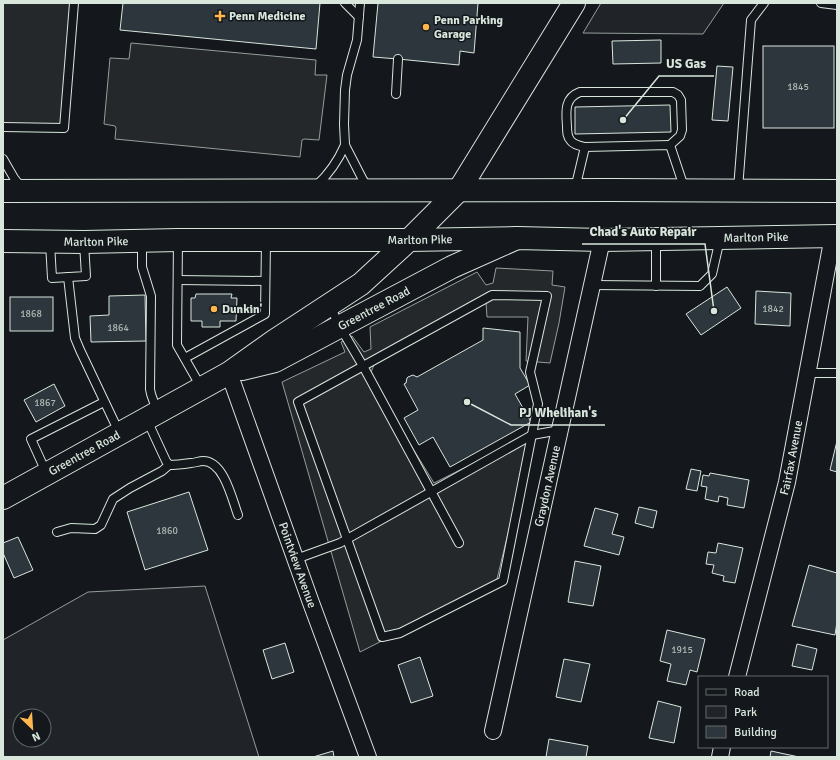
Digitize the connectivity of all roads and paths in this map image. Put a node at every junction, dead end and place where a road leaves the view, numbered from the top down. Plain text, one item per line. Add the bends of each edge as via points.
1 (74, 3) edge
2 (345, 3) edge
3 (360, 3) edge
4 (574, 3) edge
5 (764, 3) edge
6 (821, 3) edge
7 (837, 5) edge
8 (359, 17) junction
9 (398, 59) dead end
10 (396, 94) dead end
11 (3, 127) edge
12 (345, 145) junction
13 (670, 145) junction
14 (585, 147) junction
15 (3, 159) edge
16 (459, 190) junction
17 (575, 190) junction
18 (685, 190) junction
19 (738, 190) junction
20 (3, 191) edge
21 (24, 191) junction
22 (311, 191) junction
23 (371, 191) junction
24 (837, 191) edge
25 (835, 236) edge
26 (517, 238) junction
27 (720, 238) junction
28 (656, 239) junction
29 (178, 240) junction
30 (266, 240) junction
31 (409, 240) junction
32 (602, 240) junction
33 (3, 241) edge
34 (142, 241) junction
35 (50, 242) junction
36 (84, 242) junction
37 (68, 277) junction
38 (178, 280) junction
39 (265, 281) junction
40 (592, 285) junction
41 (656, 286) junction
42 (330, 305) junction
43 (340, 327) junction
44 (185, 358) junction
45 (363, 366) junction
46 (229, 372) junction
47 (808, 373) junction
48 (837, 373) edge
49 (202, 388) junction
50 (104, 402) junction
51 (152, 416) junction
52 (560, 430) junction
53 (120, 434) junction
54 (532, 435) junction
55 (169, 465) junction
56 (47, 474) junction
57 (431, 492) junction
58 (3, 498) edge
59 (238, 515) dead end
60 (57, 532) dead end
61 (347, 540) junction
62 (458, 543) dead end
63 (296, 559) junction
64 (737, 676) edge
65 (493, 731) dead end
66 (368, 757) edge

1 - 11 lane via 64,128
2 - 8 lane
3 - 8 lane
4 - 16 main road, Greentree Road
5 - 19 lane via 751,20
6 - 7 lane
8 - 12 lane via 357,40 345,90
9 - 10 lane
12 - 22 lane via 332,169
12 - 23 lane
13 - 14 lane
13 - 14 lane via 680,136 682,130 681,100 673,92 580,92 574,94 568,103 567,134 573,143
13 - 18 lane
14 - 17 lane
15 - 21 lane
16 - 17 main road
16 - 23 main road
16 - 31 main road, Greentree Road
17 - 18 main road
18 - 19 main road
19 - 24 main road
20 - 21 main road
21 - 22 main road
22 - 23 main road
25 - 27 main road, Marlton Pike
25 - 47 street, Fairfax Avenue
26 - 31 main road, Marlton Pike
26 - 32 main road, Marlton Pike
26 - 43 main road, Greentree Road via 452,267
27 - 28 main road, Marlton Pike
27 - 41 lane via 712,274 700,286
28 - 32 main road, Marlton Pike
28 - 41 lane
29 - 30 main road, Marlton Pike
29 - 34 main road, Marlton Pike
29 - 38 lane
30 - 31 main road, Marlton Pike
30 - 39 lane
31 - 42 main road, Greentree Road via 361,284
32 - 40 street, Graydon Avenue
33 - 35 main road, Marlton Pike
34 - 36 main road, Marlton Pike
34 - 51 lane via 142,267 151,296
35 - 36 main road, Marlton Pike
35 - 37 lane via 52,278
36 - 37 lane via 86,276
37 - 50 lane via 75,338
38 - 39 lane
38 - 44 lane via 178,345
39 - 44 lane via 264,314
40 - 41 lane
40 - 52 street, Graydon Avenue
42 - 43 lane
42 - 46 main road, Greentree Road
43 - 45 lane
43 - 46 main road, Greentree Road via 275,361
44 - 49 lane
45 - 54 lane via 492,295 547,296 530,372 538,404
45 - 57 lane
45 - 61 lane via 298,402
46 - 49 main road, Greentree Road
46 - 63 street, Pointview Avenue
47 - 48 lane
47 - 64 street, Fairfax Avenue via 787,482
49 - 51 main road, Greentree Road
50 - 53 lane
50 - 56 lane via 31,439
51 - 53 main road, Greentree Road
51 - 55 lane
52 - 54 lane
52 - 65 street, Graydon Avenue
53 - 56 main road, Greentree Road
54 - 57 lane
54 - 61 lane via 503,581 400,633 382,637
55 - 59 lane via 204,461 218,468 224,476
55 - 60 lane via 113,499 101,525 95,529 72,528
56 - 58 main road, Greentree Road
57 - 61 lane
57 - 62 lane
61 - 63 lane
63 - 66 street, Pointview Avenue

